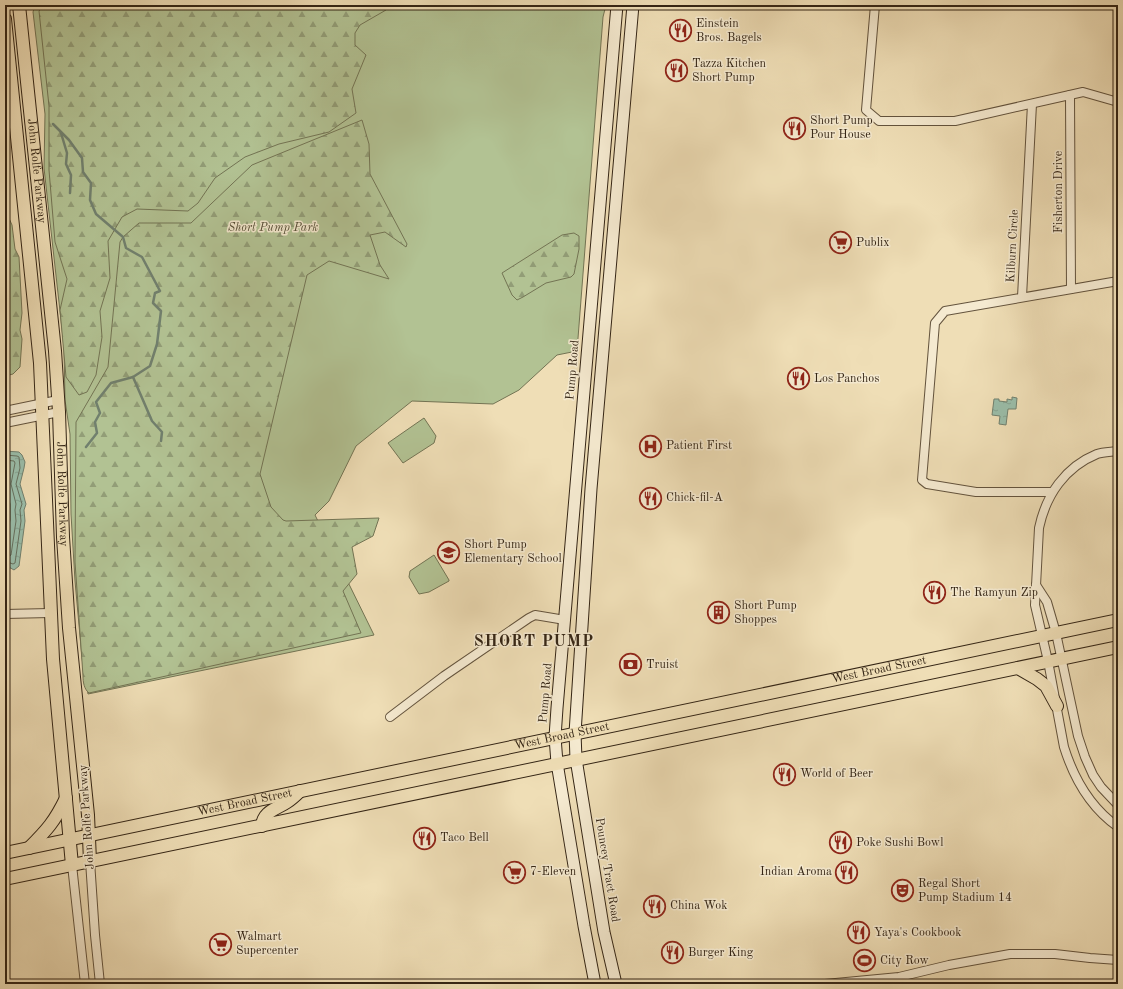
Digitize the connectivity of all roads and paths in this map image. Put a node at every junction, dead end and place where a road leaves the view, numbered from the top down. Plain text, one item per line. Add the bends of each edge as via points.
1 (19, 5) edge
2 (617, 5) edge
3 (634, 5) edge
4 (876, 5) edge
5 (5, 19) edge
6 (1070, 96) junction
7 (1118, 102) edge
8 (1032, 104) junction
9 (1118, 281) edge
10 (1071, 289) junction
11 (1022, 298) junction
12 (58, 400) junction
13 (42, 409) junction
14 (5, 411) edge
15 (59, 412) junction
16 (5, 423) edge
17 (1118, 451) edge
18 (1052, 492) junction
19 (1036, 585) junction
20 (50, 613) junction
21 (5, 614) edge
22 (565, 620) junction
23 (1118, 620) edge
24 (1056, 633) junction
25 (1042, 636) junction
26 (1118, 647) edge
27 (1062, 659) junction
28 (1048, 661) junction
29 (1018, 668) junction
30 (1057, 706) junction
31 (390, 717) dead end
32 (575, 733) junction
33 (556, 737) junction
34 (576, 759) junction
35 (557, 763) junction
36 (301, 791) junction
37 (66, 797) junction
38 (1118, 805) edge
39 (262, 826) junction
40 (1118, 827) edge
41 (90, 836) junction
42 (70, 840) junction
43 (29, 848) junction
44 (5, 853) edge
45 (90, 861) junction
46 (72, 865) junction
47 (5, 879) edge
48 (1118, 960) edge
49 (85, 984) edge
50 (100, 984) edge
51 (595, 984) edge
52 (616, 984) edge
53 (825, 984) edge

1 - 12 main road, John Rolfe Parkway
2 - 22 main road, Pump Road
3 - 32 main road via 591,489
4 - 8 street via 866,110 879,121 955,121
5 - 13 main road, John Rolfe Parkway via 40,363
6 - 7 street via 1084,92
6 - 8 street
6 - 10 street, Fisherton Drive
8 - 11 street, Kilburn Circle
9 - 10 street
10 - 11 street
11 - 18 street, Kilburn Circle via 945,311 936,323 922,480 927,484 976,492
12 - 13 street
12 - 15 main road, John Rolfe Parkway
13 - 14 street
13 - 15 street
13 - 16 street
13 - 20 main road, John Rolfe Parkway
15 - 41 main road, John Rolfe Parkway via 69,628
17 - 18 street via 1098,454 1092,464 1074,466
18 - 19 street via 1038,528
19 - 24 street via 1047,602
19 - 25 street via 1035,605
20 - 21 street
20 - 37 main road, John Rolfe Parkway
22 - 31 street via 535,615 529,618 444,676
22 - 33 main road, Pump Road
23 - 24 main road, West Broad Street
24 - 25 main road, West Broad Street
24 - 27 street
25 - 28 street
25 - 32 main road, West Broad Street
26 - 27 main road
27 - 28 main road
27 - 38 street via 1078,736 1085,757 1101,787
28 - 29 main road
28 - 30 street
29 - 30 main road via 1046,686
29 - 34 main road
30 - 40 street via 1064,747 1075,777 1107,819
32 - 33 main road, West Broad Street
32 - 34 main road, Pouncey Tract Road
33 - 35 main road, Pump Road
33 - 36 main road, West Broad Street
34 - 35 main road
34 - 52 main road, Pouncey Tract Road via 604,932
35 - 39 main road
35 - 51 main road
36 - 39 main road via 270,812 264,818
36 - 41 main road, West Broad Street
37 - 42 main road, John Rolfe Parkway
37 - 43 main road via 55,819
39 - 45 main road
41 - 42 main road, West Broad Street
41 - 45 main road, John Rolfe Parkway
42 - 43 main road, West Broad Street
42 - 46 main road, John Rolfe Parkway
43 - 44 main road, West Broad Street
45 - 46 main road
45 - 50 street, John Rolfe Parkway
46 - 47 main road
46 - 49 street, John Rolfe Parkway
48 - 53 street via 1055,954 1010,954 899,977

